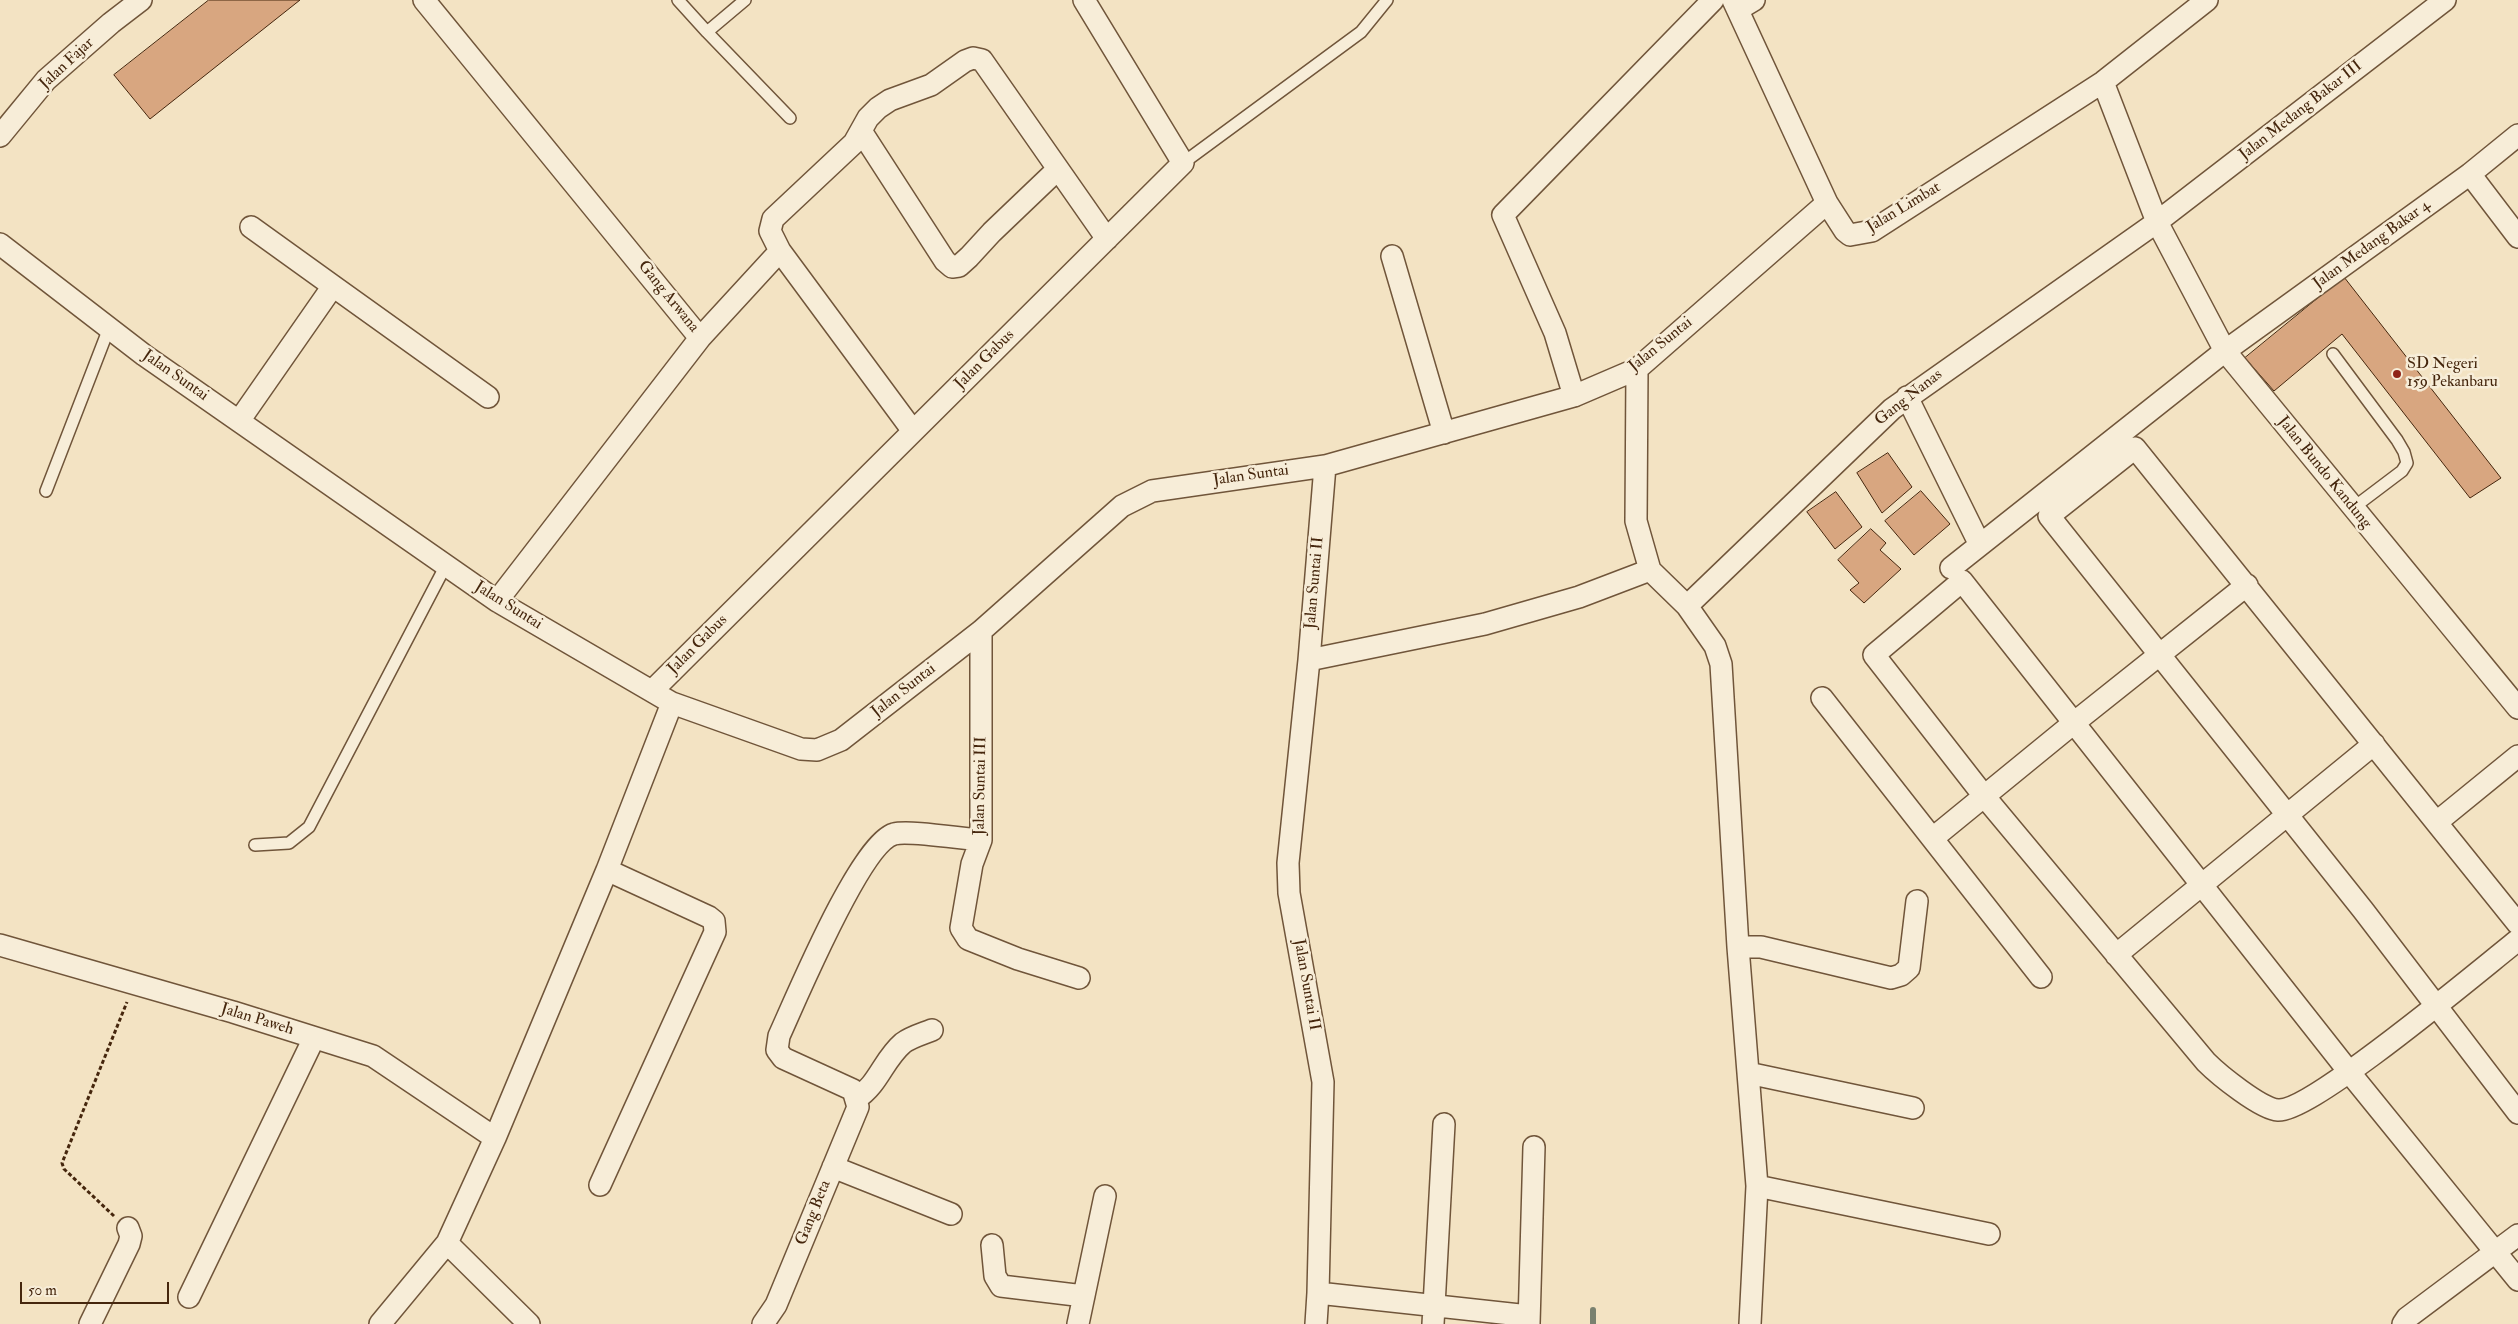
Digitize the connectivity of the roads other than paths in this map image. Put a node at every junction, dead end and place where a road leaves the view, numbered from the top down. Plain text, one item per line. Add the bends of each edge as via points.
1 (141, 0) edge
2 (424, 0) edge
3 (678, 0) edge
4 (744, 0) edge
5 (1084, 0) edge
6 (1388, 0) edge
7 (1713, 0) edge
8 (2445, 0) edge
9 (1742, 3) edge
10 (2198, 3) edge
11 (707, 32) junction
12 (2103, 82) junction
13 (790, 118) dead end
14 (861, 131) junction
15 (0, 136) edge
16 (2518, 136) edge
17 (1183, 164) junction
18 (1058, 169) junction
19 (2470, 174) junction
20 (1827, 203) junction
21 (2157, 222) junction
22 (251, 227) dead end
23 (2518, 237) edge
24 (1107, 239) junction
25 (0, 244) edge
26 (780, 251) junction
27 (1392, 256) dead end
28 (333, 286) junction
29 (108, 328) junction
30 (700, 338) junction
31 (2225, 352) junction
32 (2333, 354) dead end
33 (1636, 369) junction
34 (1574, 396) junction
35 (488, 397) dead end
36 (1908, 397) junction
37 (239, 421) junction
38 (913, 432) junction
39 (1444, 433) junction
40 (1325, 466) junction
41 (46, 491) dead end
42 (2353, 508) junction
43 (1980, 545) junction
44 (446, 565) junction
45 (1951, 568) dead end
46 (1650, 570) junction
47 (2247, 585) junction
48 (497, 601) junction
49 (1687, 606) junction
50 (981, 631) junction
51 (2160, 654) junction
52 (1309, 660) junction
53 (652, 691) junction
54 (1822, 698) dead end
55 (672, 703) junction
56 (2518, 708) edge
57 (2074, 722) junction
58 (2374, 744) junction
59 (2518, 756) edge
60 (1984, 796) junction
61 (2287, 813) junction
62 (2437, 822) junction
63 (1933, 838) junction
64 (981, 840) junction
65 (255, 845) dead end
66 (607, 870) junction
67 (2201, 885) junction
68 (1917, 901) dead end
69 (2518, 924) edge
70 (2518, 940) edge
71 (0, 945) edge
72 (1738, 947) junction
73 (2116, 956) junction
74 (2041, 977) dead end
75 (1079, 978) dead end
76 (2436, 1004) junction
77 (932, 1030) dead end
78 (314, 1038) junction
79 (1748, 1073) junction
80 (2350, 1073) junction
81 (856, 1099) junction
82 (1912, 1108) dead end
83 (2518, 1112) edge
84 (1444, 1124) dead end
85 (494, 1138) junction
86 (1534, 1147) dead end
87 (833, 1167) junction
88 (600, 1185) dead end
89 (1757, 1186) junction
90 (1105, 1196) dead end
91 (951, 1214) dead end
92 (128, 1228) road end
93 (1989, 1234) dead end
94 (2518, 1234) edge
95 (446, 1243) junction
96 (992, 1245) dead end
97 (2496, 1252) junction
98 (2518, 1280) edge
99 (1318, 1293) junction
100 (1084, 1296) junction
101 (189, 1297) dead end
102 (1433, 1315) edge
103 (1529, 1320) edge
104 (90, 1324) edge
105 (380, 1324) edge
106 (529, 1324) edge
107 (763, 1324) edge
108 (1078, 1324) edge
109 (1316, 1324) edge
110 (1750, 1324) edge
111 (2403, 1324) edge

1 - 15 street, Jalan Fajar via 46,80
2 - 30 street, Gang Arwana
3 - 11 lane
4 - 11 lane
5 - 17 street
6 - 17 lane via 1361,32
7 - 34 street via 1503,214 1555,333
8 - 21 street, Jalan Medang Bakar III
9 - 20 street, Jalan Limbat
10 - 12 street
11 - 13 lane
12 - 20 street, Jalan Limbat via 1872,231 1850,234 1845,231
12 - 21 street, Jalan Bundo Kandung
14 - 18 street via 868,118 890,100 931,85 973,58 982,60
14 - 18 street via 952,267 959,266 969,257
14 - 26 street via 854,142 773,219 770,231
16 - 19 street, Jalan Medang Bakar 4
17 - 24 street, Jalan Gabus
18 - 24 street
19 - 23 street
19 - 31 street, Jalan Medang Bakar 4
20 - 33 street, Jalan Suntai
21 - 31 street, Jalan Bundo Kandung
21 - 36 street, Gang Nanas
22 - 28 street
24 - 38 street, Jalan Gabus
25 - 29 street, Jalan Suntai
26 - 30 street
26 - 38 street
27 - 39 street
28 - 35 street
28 - 37 street
29 - 37 street, Jalan Suntai
29 - 41 lane
30 - 48 street, Gang Arwana
31 - 42 street, Jalan Bundo Kandung
31 - 43 street, Jalan Medang Bakar 4
32 - 42 lane via 2397,440 2407,463 2402,471
33 - 34 street, Jalan Suntai
33 - 46 street via 1636,522
34 - 39 street, Jalan Suntai
36 - 43 street
36 - 49 street, Gang Nanas
37 - 44 street, Jalan Suntai
38 - 53 street, Jalan Gabus
39 - 40 street, Jalan Suntai
40 - 50 street, Jalan Suntai via 1152,491 1136,498 1122,506
40 - 52 street, Jalan Suntai II
42 - 56 street, Jalan Bundo Kandung
43 - 45 street, Jalan Medang Bakar 4
44 - 48 street, Jalan Suntai
44 - 65 lane via 309,827 290,843
46 - 49 street
46 - 52 street via 1579,597 1485,624
47 - 51 street
47 - 51 street via 2135,448 2049,516
47 - 58 street
48 - 53 street, Jalan Suntai
49 - 72 street via 1715,646 1720,664
50 - 55 street, Jalan Suntai via 841,740 817,750 801,749
50 - 64 street, Jalan Suntai III
51 - 57 street
51 - 61 street
52 - 99 street, Jalan Suntai II via 1288,863 1289,893 1324,1082
53 - 55 street, Jalan Suntai
54 - 63 street
55 - 66 street
57 - 60 street
57 - 60 street via 1962,581 1874,655
57 - 67 street
58 - 61 street
58 - 62 street
59 - 62 street
60 - 63 street
60 - 73 street
61 - 67 street
61 - 76 street
62 - 69 street
63 - 74 street
64 - 75 street, Jalan Suntai III via 972,864 961,928 964,934 968,939 1018,959
64 - 81 street via 902,833 886,838 872,852 834,918 779,1036 777,1050 783,1058 853,1090
66 - 85 street
66 - 88 street via 709,917 714,921 715,932
67 - 73 street
67 - 80 street
68 - 72 street via 1909,968 1891,978 1761,947
70 - 76 street
71 - 78 street, Jalan Paweh
72 - 79 street
73 - 80 street via 2206,1062 2264,1105 2275,1110 2287,1110
76 - 80 street
76 - 83 street
77 - 81 street via 905,1042 869,1090
78 - 85 street, Jalan Paweh via 373,1056
78 - 101 street
79 - 82 street
79 - 89 street
80 - 97 street
81 - 87 street, Gang Beta via 858,1107
84 - 102 street
85 - 95 street
86 - 103 street
87 - 91 street
87 - 107 street, Gang Beta via 776,1305
89 - 93 street
89 - 110 street
90 - 100 street
92 - 104 street via 129,1244
94 - 97 street
95 - 105 street
95 - 106 street
96 - 100 street via 995,1276 1001,1286
97 - 98 street
97 - 111 street
99 - 102 street
99 - 109 street, Jalan Suntai II
100 - 108 street
102 - 103 street

